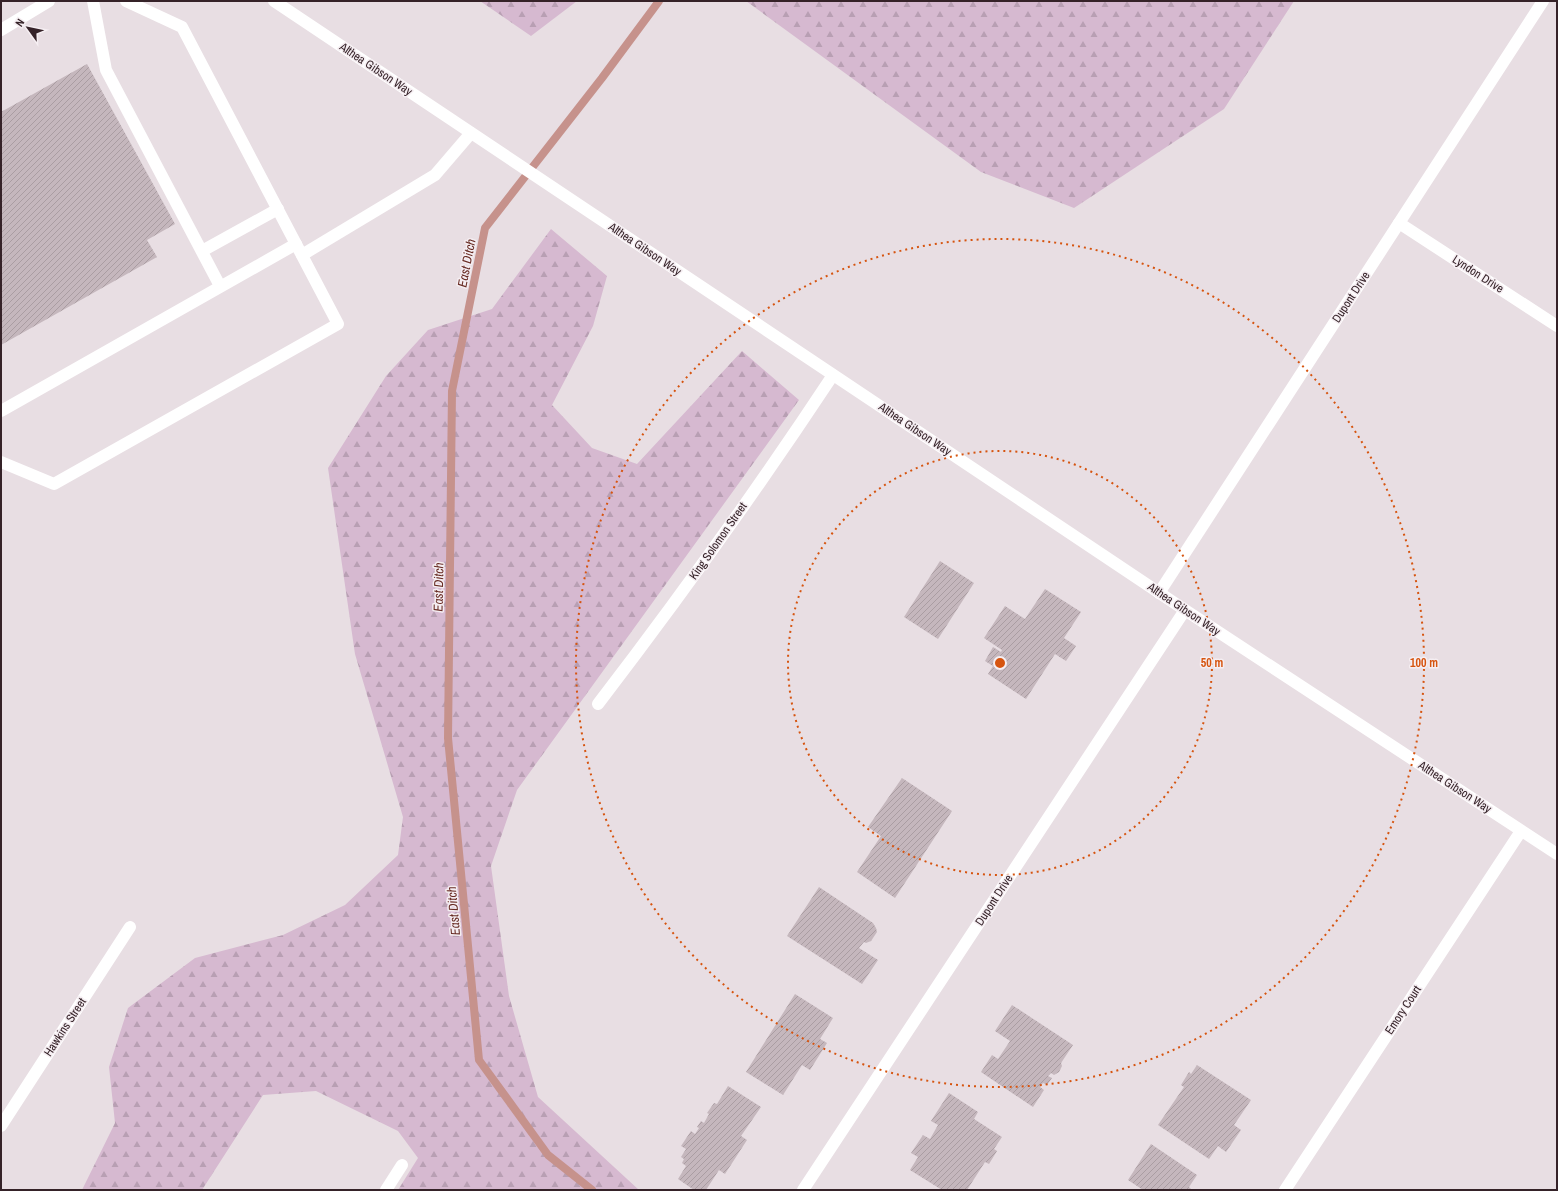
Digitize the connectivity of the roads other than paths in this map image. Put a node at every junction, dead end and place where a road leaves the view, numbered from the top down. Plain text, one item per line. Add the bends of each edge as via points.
1 (49, 1) edge
2 (93, 1) edge
3 (126, 1) edge
4 (274, 1) edge
5 (1543, 1) edge
6 (1, 30) edge
7 (471, 133) junction
8 (278, 209) junction
9 (1399, 222) junction
10 (296, 244) junction
11 (202, 251) junction
12 (302, 255) junction
13 (220, 286) junction
14 (1557, 326) edge
15 (834, 375) junction
16 (1, 411) edge
17 (1, 462) edge
18 (1159, 593) junction
19 (1185, 610) junction
20 (598, 704) dead end
21 (1521, 831) junction
22 (1557, 854) edge
23 (130, 927) dead end
24 (1, 1126) edge
25 (402, 1165) dead end
26 (386, 1190) edge
27 (803, 1190) edge
28 (1285, 1190) edge

1 - 6 street
2 - 11 street via 106,70
3 - 8 street via 182,27
4 - 7 street, Althea Gibson Way
5 - 9 street, Dupont Drive
7 - 12 street via 435,175
7 - 15 street, Althea Gibson Way
8 - 10 street
8 - 11 street
9 - 14 street, Lyndon Drive
9 - 18 street, Dupont Drive
10 - 12 street
10 - 13 street
11 - 13 street
12 - 17 street via 338,324 54,484
13 - 16 street
15 - 18 street, Althea Gibson Way
15 - 20 street, King Solomon Street via 674,604
18 - 19 street, Althea Gibson Way
19 - 21 street, Althea Gibson Way
19 - 27 street, Dupont Drive
21 - 22 street, Althea Gibson Way
21 - 28 street, Emory Court
23 - 24 street, Hawkins Street
25 - 26 street

